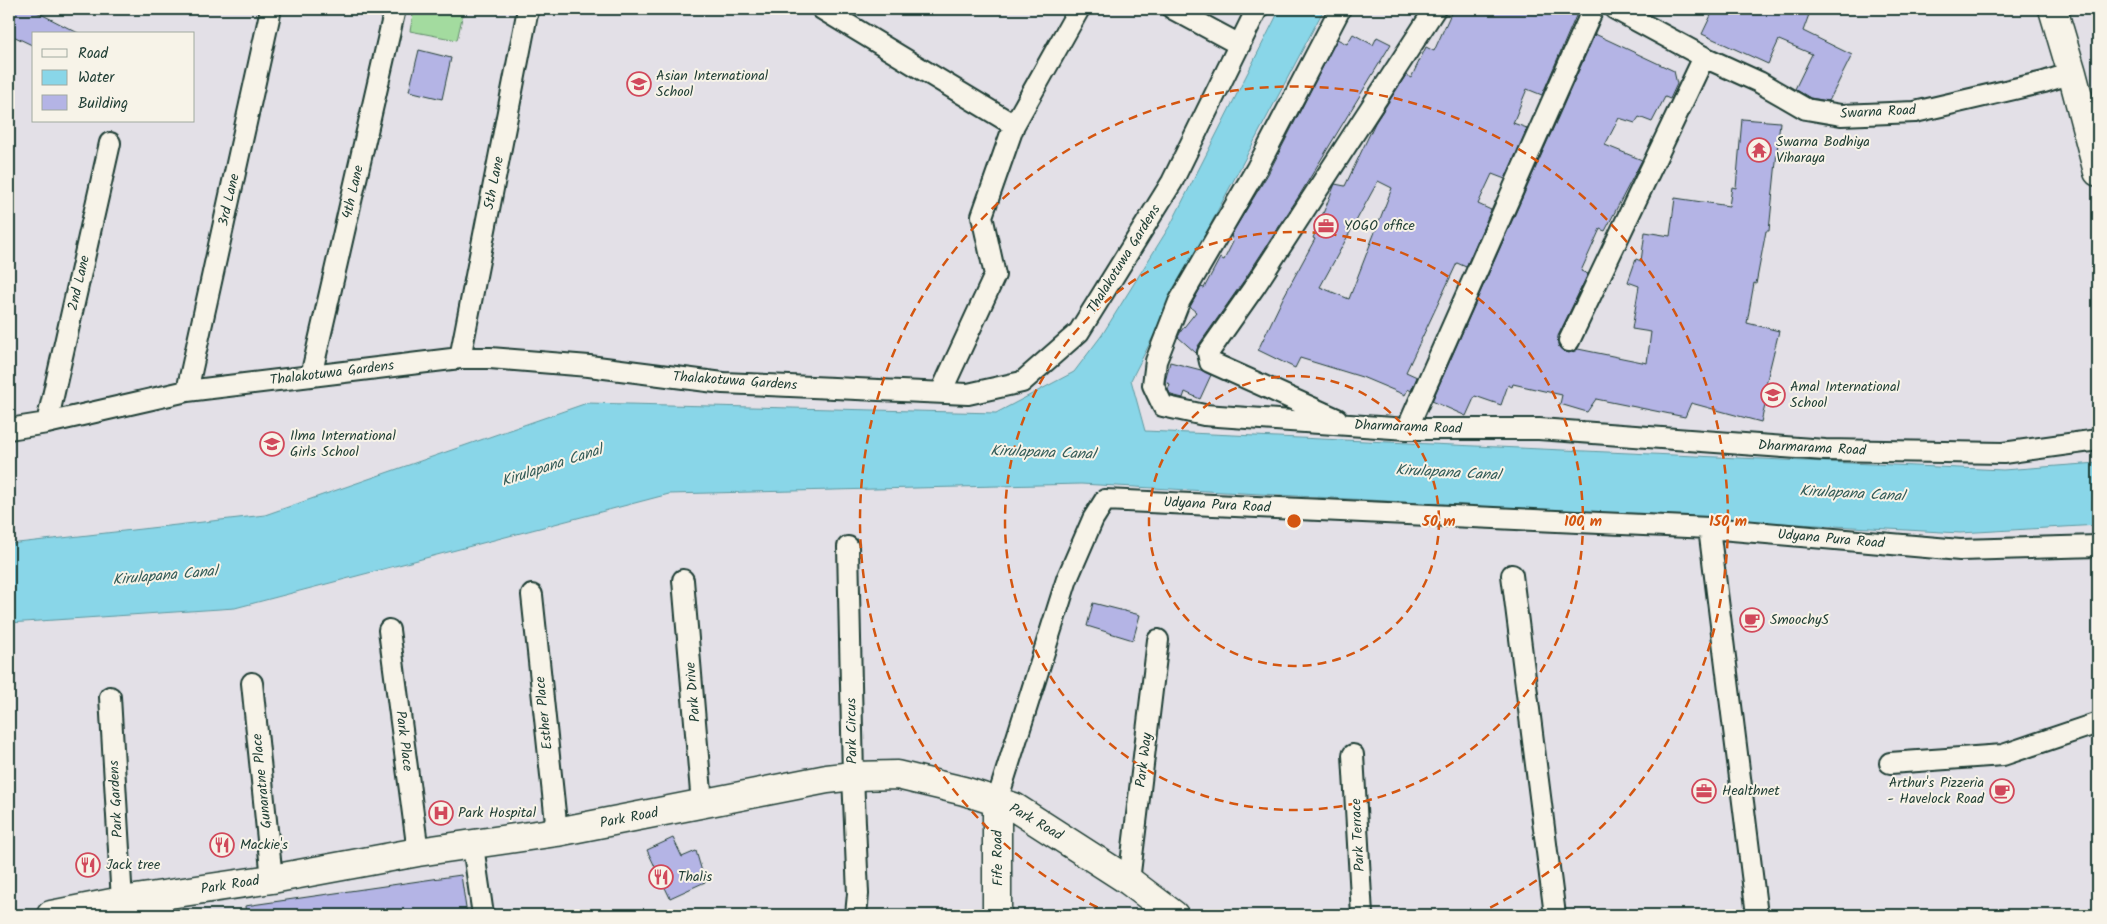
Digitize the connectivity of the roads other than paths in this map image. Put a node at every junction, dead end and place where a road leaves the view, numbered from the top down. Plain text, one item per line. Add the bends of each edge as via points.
1 (271, 9) edge
2 (395, 9) edge
3 (528, 9) edge
4 (822, 9) edge
5 (1078, 9) edge
6 (1173, 9) edge
7 (1257, 9) edge
8 (1340, 9) edge
9 (1435, 9) edge
10 (1593, 9) edge
11 (1615, 9) edge
12 (2053, 9) edge
13 (1240, 44) junction
14 (1704, 57) junction
15 (2072, 73) junction
16 (1014, 125) junction
17 (110, 144) dead end
18 (2098, 172) edge
19 (1569, 341) dead end
20 (460, 358) junction
21 (311, 376) junction
22 (186, 390) junction
23 (941, 392) junction
24 (47, 423) junction
25 (1349, 425) junction
26 (9, 429) edge
27 (1407, 429) junction
28 (2098, 440) edge
29 (1710, 528) junction
30 (2098, 546) edge
31 (848, 547) dead end
32 (1512, 575) dead end
33 (683, 580) dead end
34 (532, 595) dead end
35 (389, 630) dead end
36 (1158, 640) dead end
37 (252, 683) dead end
38 (110, 697) dead end
39 (2098, 724) edge
40 (1353, 755) dead end
41 (1890, 763) dead end
42 (853, 776) junction
43 (997, 802) junction
44 (702, 804) junction
45 (557, 832) junction
46 (473, 846) junction
47 (418, 852) junction
48 (272, 879) junction
49 (1129, 881) junction
50 (122, 901) junction
51 (160, 905) edge
52 (52, 915) edge
53 (483, 915) edge
54 (856, 915) edge
55 (997, 915) edge
56 (1174, 915) edge
57 (1362, 915) edge
58 (1555, 915) edge
59 (1757, 915) edge

1 - 22 street, 3rd Lane
2 - 21 street, 4th Lane
3 - 20 street, 5th Lane
4 - 16 street
5 - 16 street
6 - 13 street
7 - 13 street, Thalakotuwa Gardens
8 - 25 street, Dharmarama Road via 1257,168 1179,302 1156,361 1153,385 1163,406 1204,415
9 - 25 street via 1208,353 1210,362
10 - 27 street
11 - 14 street, Swarna Road
12 - 15 main road
13 - 23 street, Thalakotuwa Gardens via 1172,182 1079,332 1022,382 968,394
14 - 15 street, Swarna Road via 1759,82 1806,109 1841,115 1915,112
14 - 19 street
15 - 18 main road
16 - 23 street via 982,216 995,275
17 - 24 street, 2nd Lane
20 - 21 street, Thalakotuwa Gardens
20 - 23 street, Thalakotuwa Gardens via 589,366 723,383
21 - 22 street, Thalakotuwa Gardens
22 - 24 street, Thalakotuwa Gardens
24 - 26 street, Thalakotuwa Gardens
25 - 27 street, Dharmarama Road
27 - 28 street, Dharmarama Road via 1540,429 1824,450 2003,453
29 - 30 street, Udyana Pura Road via 1960,550
29 - 43 street, Udyana Pura Road via 1105,500 1093,519 1067,579
29 - 59 street
31 - 42 street, Park Circus
32 - 58 street
33 - 44 street, Park Drive
34 - 45 street, Esther Place
35 - 47 street, Park Place
36 - 49 street, Park Way
37 - 48 street, Gunaratne Place
38 - 50 street, Park Gardens
39 - 41 street via 2003,755
40 - 57 street, Park Terrace
42 - 43 main road, Park Road via 897,775 964,790
42 - 44 main road, Park Road
42 - 54 street, Park Circus
43 - 49 main road, Park Road via 1014,807 1036,820
43 - 55 main road, Fife Road
44 - 45 main road, Park Road
45 - 46 main road, Park Road
46 - 47 main road, Park Road
46 - 53 street
47 - 48 main road, Park Road
48 - 51 main road, Park Road
49 - 56 main road, Park Road
50 - 51 main road, Park Road
50 - 52 main road, Park Road

